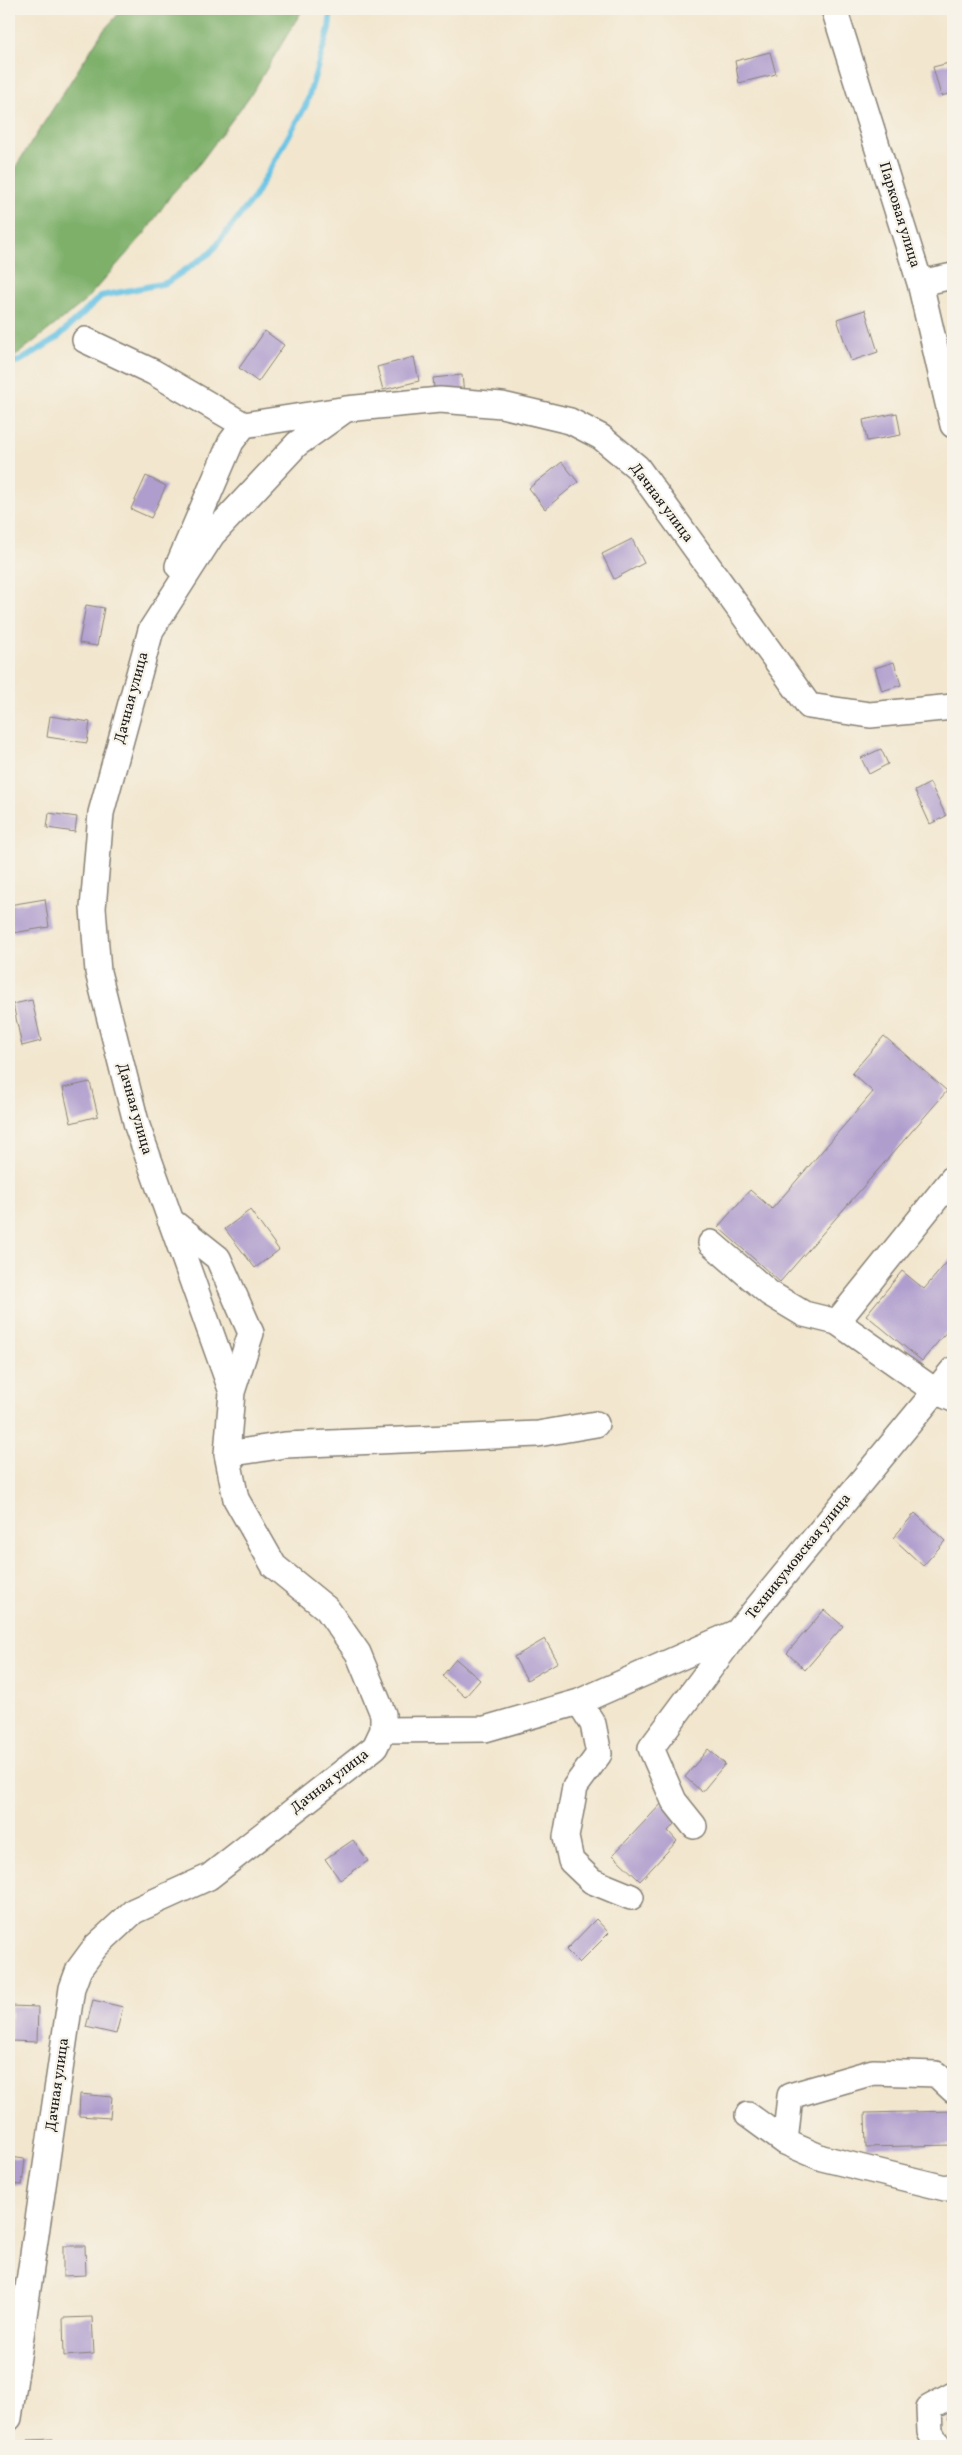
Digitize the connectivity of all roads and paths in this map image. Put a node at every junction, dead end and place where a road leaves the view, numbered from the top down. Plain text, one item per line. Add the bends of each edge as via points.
1 (834, 9) edge
2 (953, 276) edge
3 (920, 283) junction
4 (85, 340) dead end
5 (346, 409) junction
6 (244, 425) junction
7 (953, 425) edge
8 (151, 630) junction
9 (953, 707) edge
10 (953, 1178) edge
11 (170, 1220) junction
12 (711, 1243) dead end
13 (837, 1322) junction
14 (953, 1370) edge
15 (232, 1392) junction
16 (944, 1395) edge
17 (596, 1424) dead end
18 (227, 1454) junction
19 (738, 1631) junction
20 (580, 1702) junction
21 (383, 1730) junction
22 (694, 1826) dead end
23 (631, 1896) dead end
24 (953, 2090) edge
25 (748, 2115) dead end
26 (785, 2142) junction
27 (953, 2186) edge
28 (953, 2395) edge
29 (9, 2418) edge
30 (938, 2446) edge

1 - 3 street, Парковая улица
2 - 3 street
3 - 7 street, Парковая улица
4 - 6 street via 153,372
5 - 6 street
5 - 8 street, Дачная улица via 297,444 212,535
5 - 9 street, Дачная улица via 440,400 502,405 570,421 601,437 637,467 809,706 870,715
6 - 8 street via 231,442
8 - 11 street, Дачная улица via 101,813 93,908 98,972 137,1126
10 - 13 street
11 - 15 street, Дачная улица
11 - 15 street via 218,1258 251,1333
12 - 13 street via 769,1293 804,1314
13 - 16 street
14 - 16 street, Техникумовская улица
15 - 18 street, Дачная улица
16 - 19 street, Техникумовская улица
17 - 18 street via 538,1434 285,1445
18 - 21 street, Дачная улица via 236,1499 274,1566 327,1609 358,1653 382,1714
19 - 20 street
19 - 22 street, Техникумовская улица via 651,1748 674,1802
20 - 21 street via 485,1729
20 - 23 street via 593,1724 599,1754 575,1787 566,1837 571,1862 592,1881
21 - 29 street, Дачная улица via 376,1747 209,1877 134,1911 96,1946 78,1969 72,1988
24 - 26 street via 936,2074 872,2072 790,2096
25 - 26 street
26 - 27 street via 822,2158 945,2188
28 - 30 street via 929,2408 930,2432

